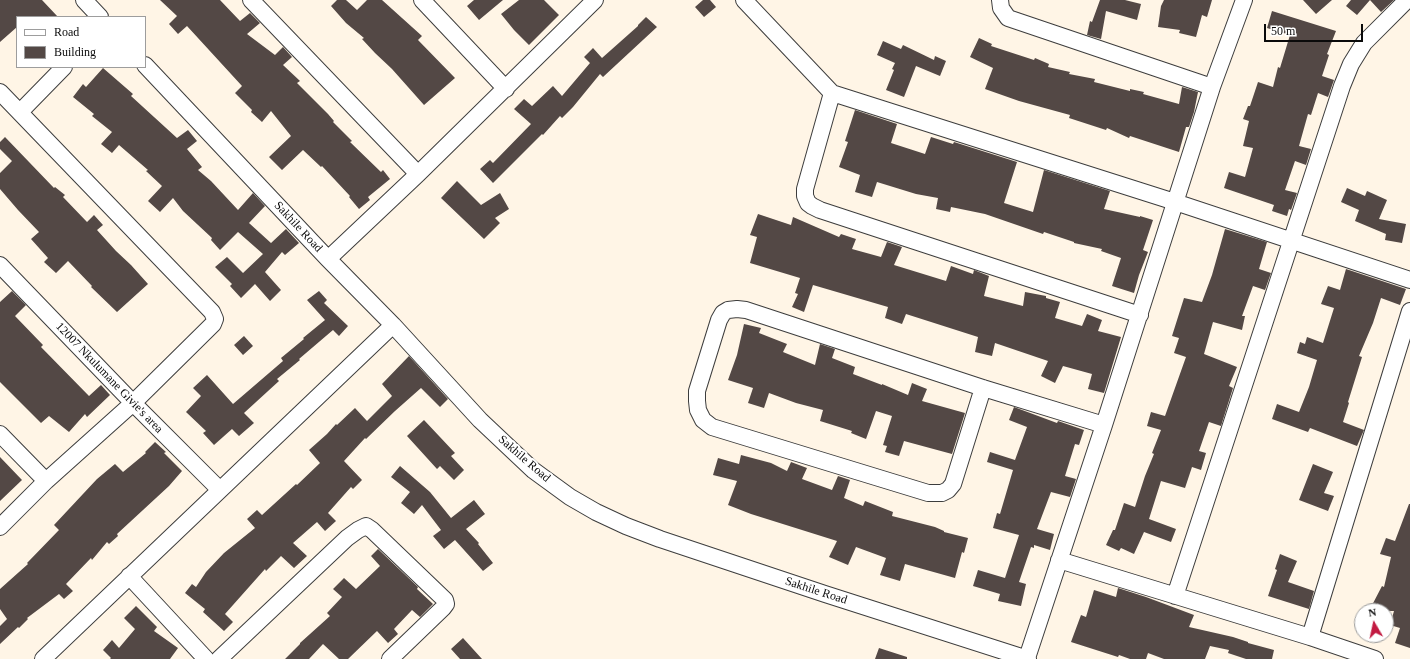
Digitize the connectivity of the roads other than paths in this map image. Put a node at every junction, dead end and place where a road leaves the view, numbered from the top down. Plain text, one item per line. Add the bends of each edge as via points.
1 (84, 0) edge
2 (252, 0) edge
3 (422, 0) edge
4 (744, 0) edge
5 (1000, 0) edge
6 (1244, 0) edge
7 (588, 2) edge
8 (1407, 2) edge
9 (99, 16) edge
10 (146, 66) edge
11 (63, 68) edge
12 (1212, 87) junction
13 (506, 89) junction
14 (0, 92) edge
15 (832, 93) junction
16 (20, 112) junction
17 (418, 174) junction
18 (1175, 202) junction
19 (1292, 240) junction
20 (328, 258) junction
21 (0, 265) edge
22 (1410, 280) edge
23 (1410, 311) edge
24 (1140, 315) junction
25 (393, 326) junction
26 (983, 388) junction
27 (133, 403) junction
28 (1104, 425) junction
29 (0, 434) edge
30 (46, 481) junction
31 (220, 490) junction
32 (0, 527) edge
33 (1059, 560) junction
34 (129, 576) junction
35 (1175, 596) junction
36 (1310, 637) junction
37 (42, 659) edge
38 (206, 659) edge
39 (219, 659) edge
40 (390, 659) edge
41 (1027, 659) edge
42 (1375, 659) edge

1 - 9 street
2 - 17 street
3 - 13 street
4 - 15 street
5 - 12 street via 1001,8 1008,18
6 - 12 street
7 - 13 street
8 - 19 street via 1364,43 1351,64
10 - 20 street, Sakhile Road
11 - 16 street
12 - 18 street
13 - 17 street
14 - 16 street
15 - 18 street
15 - 24 street via 805,189 805,196 812,206
16 - 27 street via 215,319 214,324
17 - 20 street
18 - 19 street
18 - 24 street
19 - 22 street
19 - 35 street
20 - 25 street, Sakhile Road
21 - 27 street, 12007 Nkulumane Givie's area
23 - 36 street
24 - 28 street
25 - 31 street
25 - 41 street, Sakhile Road via 480,420 533,470 596,512 668,541
26 - 26 street via 738,309 728,310 719,320 697,391 697,401 703,420 712,426 928,493 942,493 953,484
26 - 28 street
27 - 30 street
27 - 31 street, 12007 Nkulumane Givie's area
28 - 33 street
29 - 30 street
30 - 32 street
31 - 34 street
33 - 35 street
33 - 41 street
34 - 37 street
34 - 38 street
35 - 36 street
36 - 42 street
39 - 40 street via 347,538 366,526 445,600 446,604

